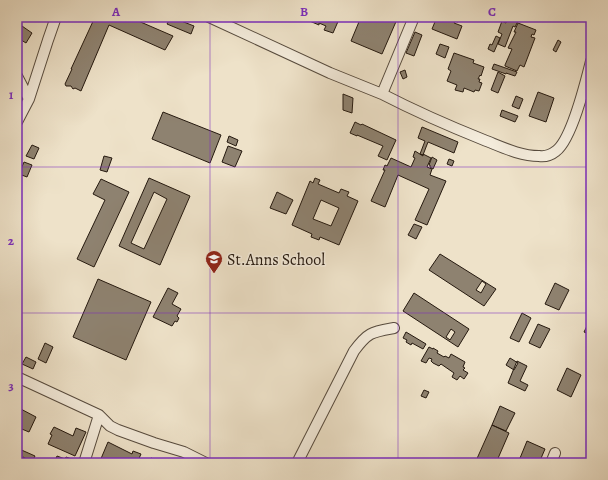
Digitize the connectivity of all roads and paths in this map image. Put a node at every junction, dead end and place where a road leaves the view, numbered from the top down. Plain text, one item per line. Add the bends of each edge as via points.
1 (56, 17) edge
2 (209, 17) edge
3 (414, 17) edge
4 (591, 61) edge
5 (17, 76) edge
6 (382, 94) junction
7 (29, 99) junction
8 (17, 122) edge
9 (394, 328) dead end
10 (17, 377) edge
11 (99, 415) junction
12 (555, 453) dead end
13 (84, 463) edge
14 (206, 463) edge
15 (297, 463) edge
16 (551, 463) edge

1 - 7 street
2 - 6 street
3 - 6 street
4 - 6 street via 580,103 569,130 562,145 548,156 530,155 496,145 445,125
5 - 7 street
7 - 8 street
9 - 15 street via 373,332 363,339 354,351
10 - 11 street
11 - 13 street
11 - 14 street via 118,430 184,452
12 - 16 street

